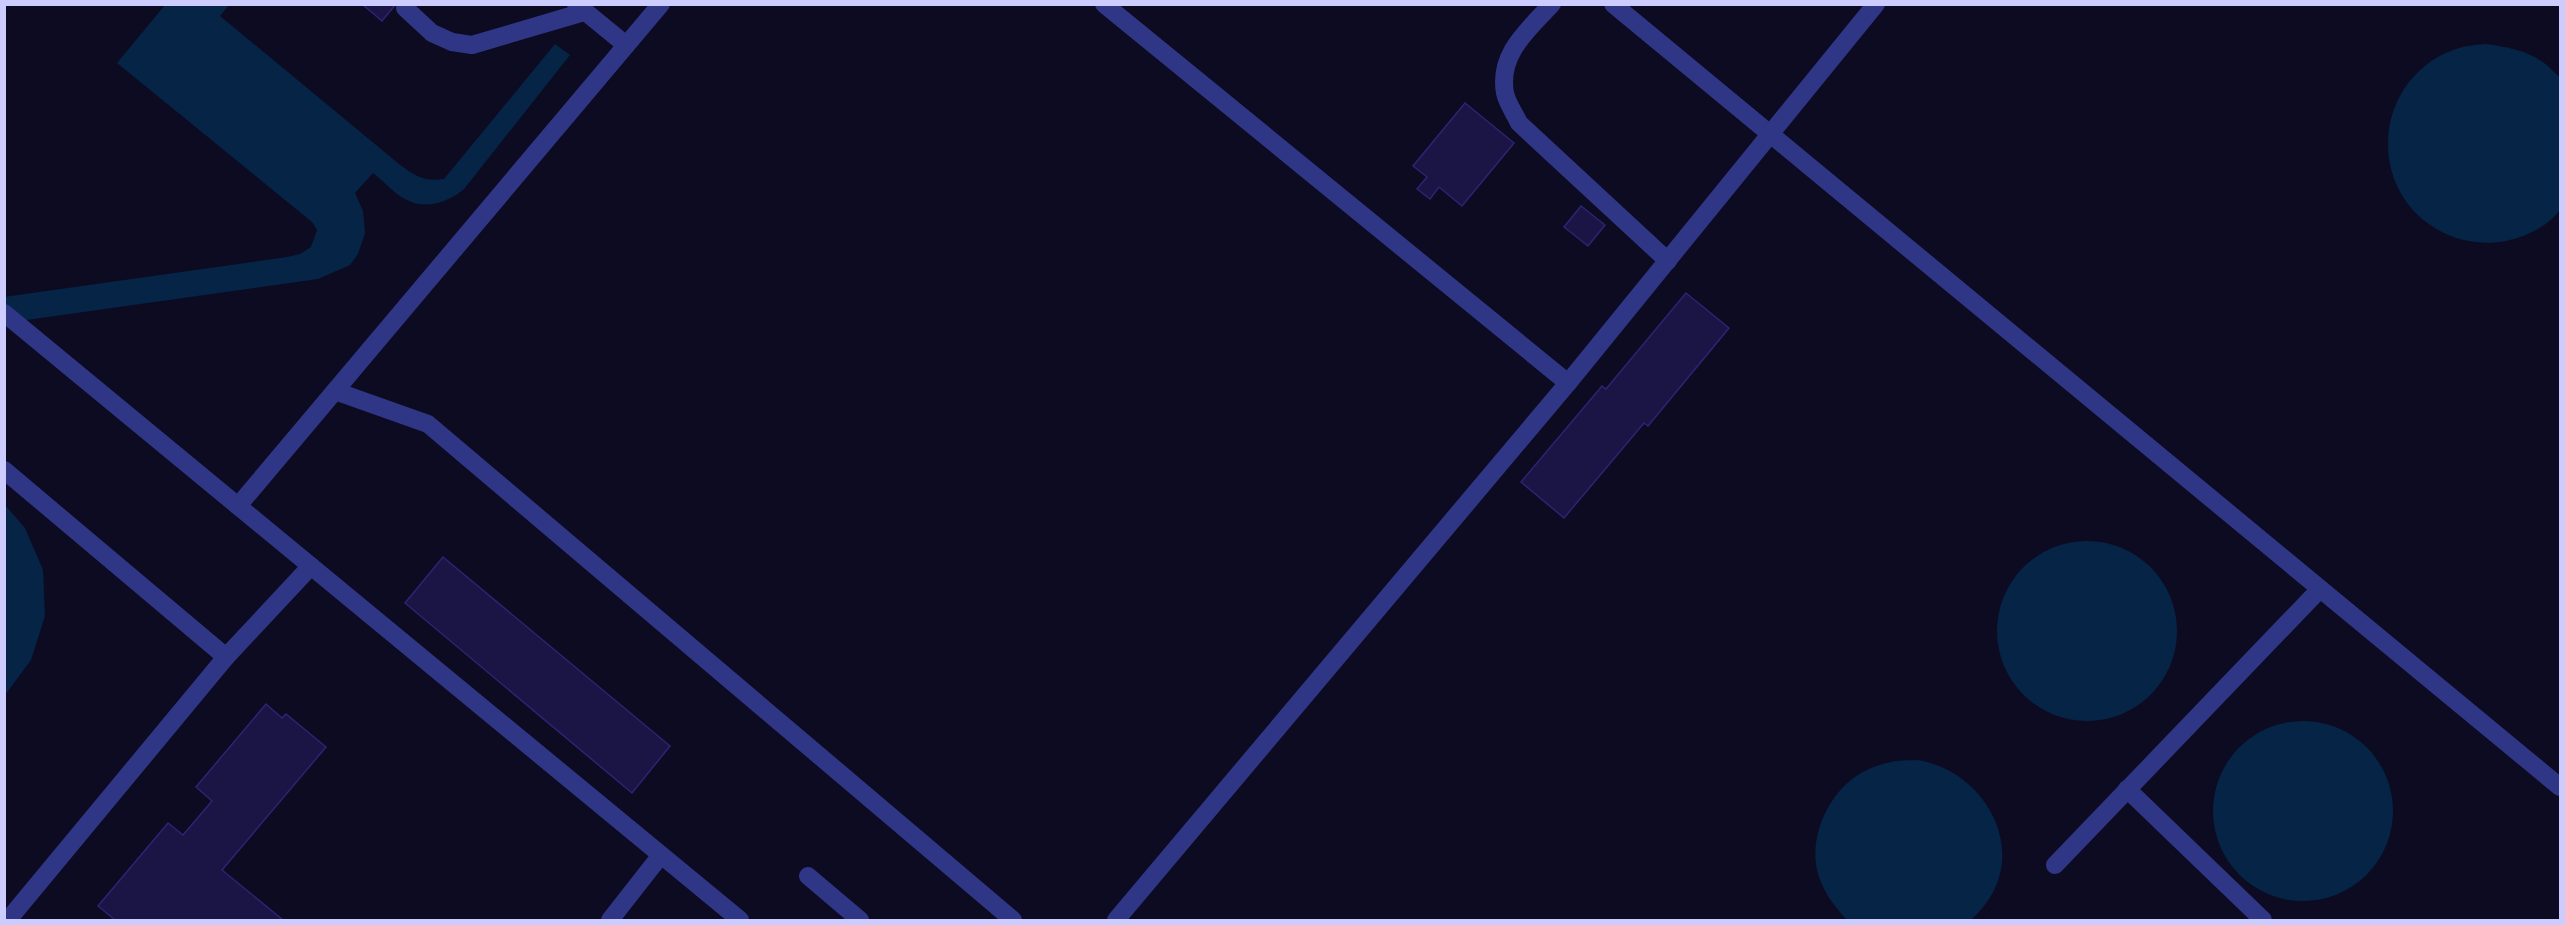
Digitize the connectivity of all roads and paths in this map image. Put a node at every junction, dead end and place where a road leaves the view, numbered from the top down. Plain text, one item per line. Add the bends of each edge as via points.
1 (661, 4) edge
2 (1104, 4) edge
3 (1552, 4) edge
4 (1613, 4) edge
5 (1876, 4) edge
6 (405, 8) dead end
7 (580, 8) edge
8 (626, 45) junction
9 (1772, 135) junction
10 (1668, 261) junction
11 (4, 313) edge
12 (1568, 383) junction
13 (335, 391) junction
14 (4, 470) edge
15 (238, 506) junction
16 (310, 566) junction
17 (2320, 589) junction
18 (226, 657) junction
19 (2559, 784) edge
20 (2127, 789) junction
21 (661, 855) junction
22 (2055, 865) dead end
23 (808, 876) dead end
24 (8, 921) edge
25 (610, 921) edge
26 (740, 921) edge
27 (860, 921) edge
28 (1013, 921) edge
29 (1116, 921) edge
30 (2263, 921) edge

1 - 8 lane
2 - 12 lane
3 - 10 lane via 1519,38 1505,63 1505,94 1519,123
4 - 9 lane
5 - 9 lane
6 - 7 lane via 432,33 472,45
7 - 8 lane
8 - 13 lane
9 - 10 lane
9 - 17 lane
10 - 12 lane
11 - 15 lane
12 - 29 lane
13 - 15 lane
13 - 28 lane via 428,424
14 - 18 lane
15 - 16 lane
16 - 18 lane
16 - 21 lane
17 - 19 lane
17 - 20 lane
18 - 24 lane
20 - 22 lane
20 - 30 lane
21 - 25 lane
21 - 26 lane
23 - 27 lane

